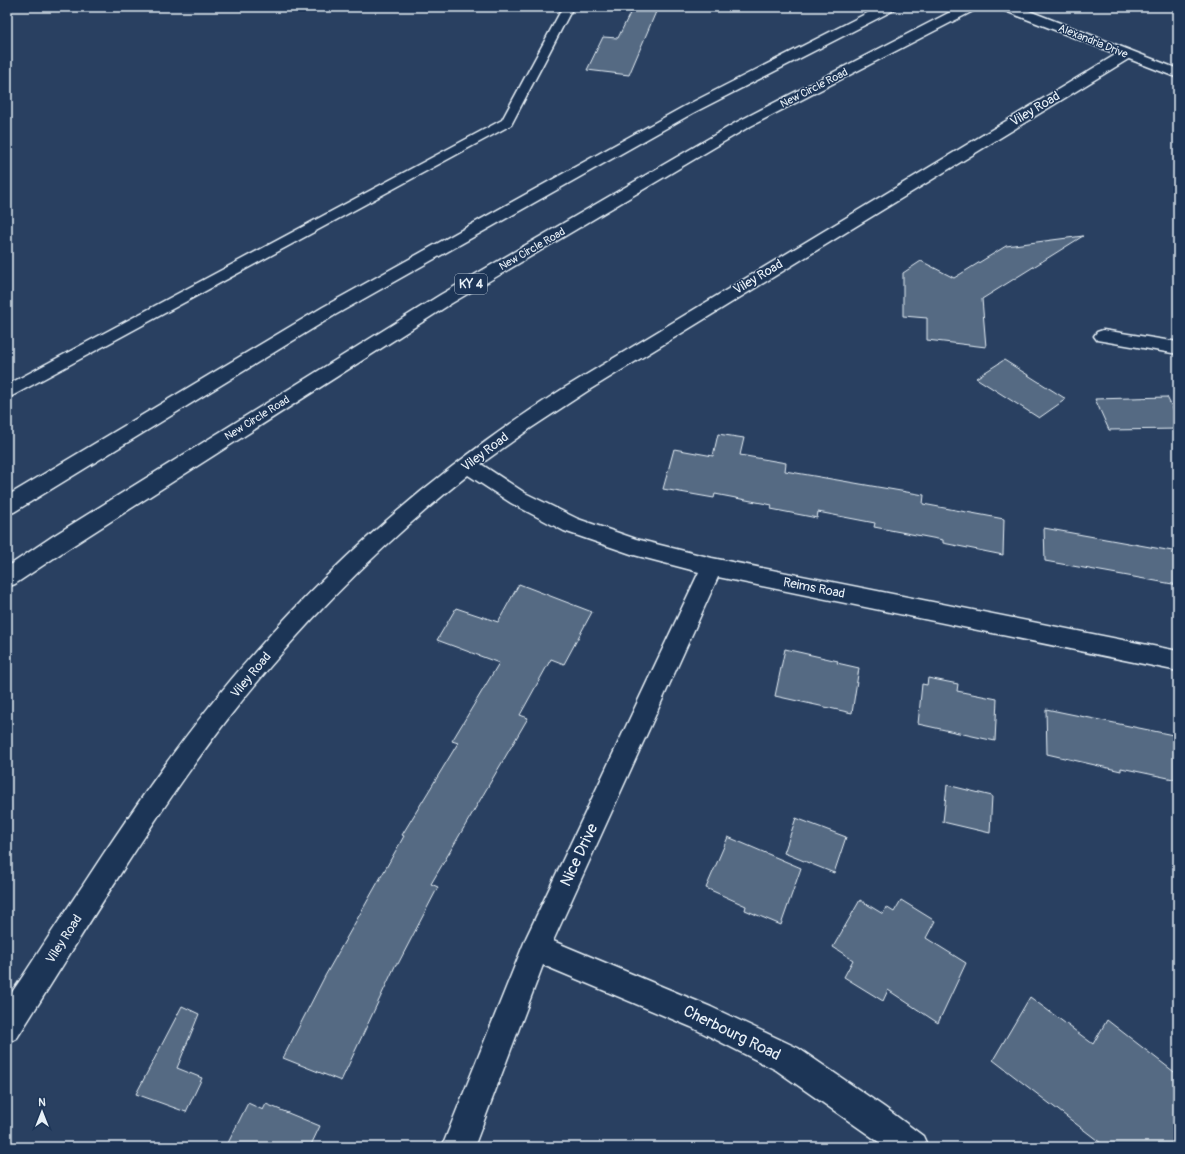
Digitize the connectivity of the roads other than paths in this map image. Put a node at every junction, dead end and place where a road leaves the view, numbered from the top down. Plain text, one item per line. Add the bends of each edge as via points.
1 (568, 7) edge
2 (889, 7) edge
3 (970, 7) edge
4 (1008, 7) edge
5 (1125, 55) junction
6 (1178, 74) edge
7 (1104, 336) dead end
8 (1178, 348) edge
9 (7, 392) edge
10 (467, 465) junction
11 (7, 506) edge
12 (712, 567) junction
13 (7, 578) edge
14 (1178, 661) edge
15 (536, 948) junction
16 (7, 1028) edge
17 (458, 1147) edge
18 (912, 1147) edge

1 - 9 lane via 507,122
2 - 11 main road via 688,110 329,311
3 - 13 main road, New Circle Road / KY 4 via 742,125 446,299 67,537
4 - 5 main road, Alexandria Drive
5 - 6 main road, Alexandria Drive
5 - 10 main road, Viley Road via 582,385
7 - 8 main road
10 - 12 main road, Reims Road via 518,498 571,525 634,547
10 - 16 main road, Viley Road via 416,507 304,612 245,680 177,769 124,846
12 - 14 main road, Reims Road
12 - 15 main road, Nice Drive
15 - 17 main road, Nice Drive
15 - 18 main road, Cherbourg Road via 701,1017 787,1059

